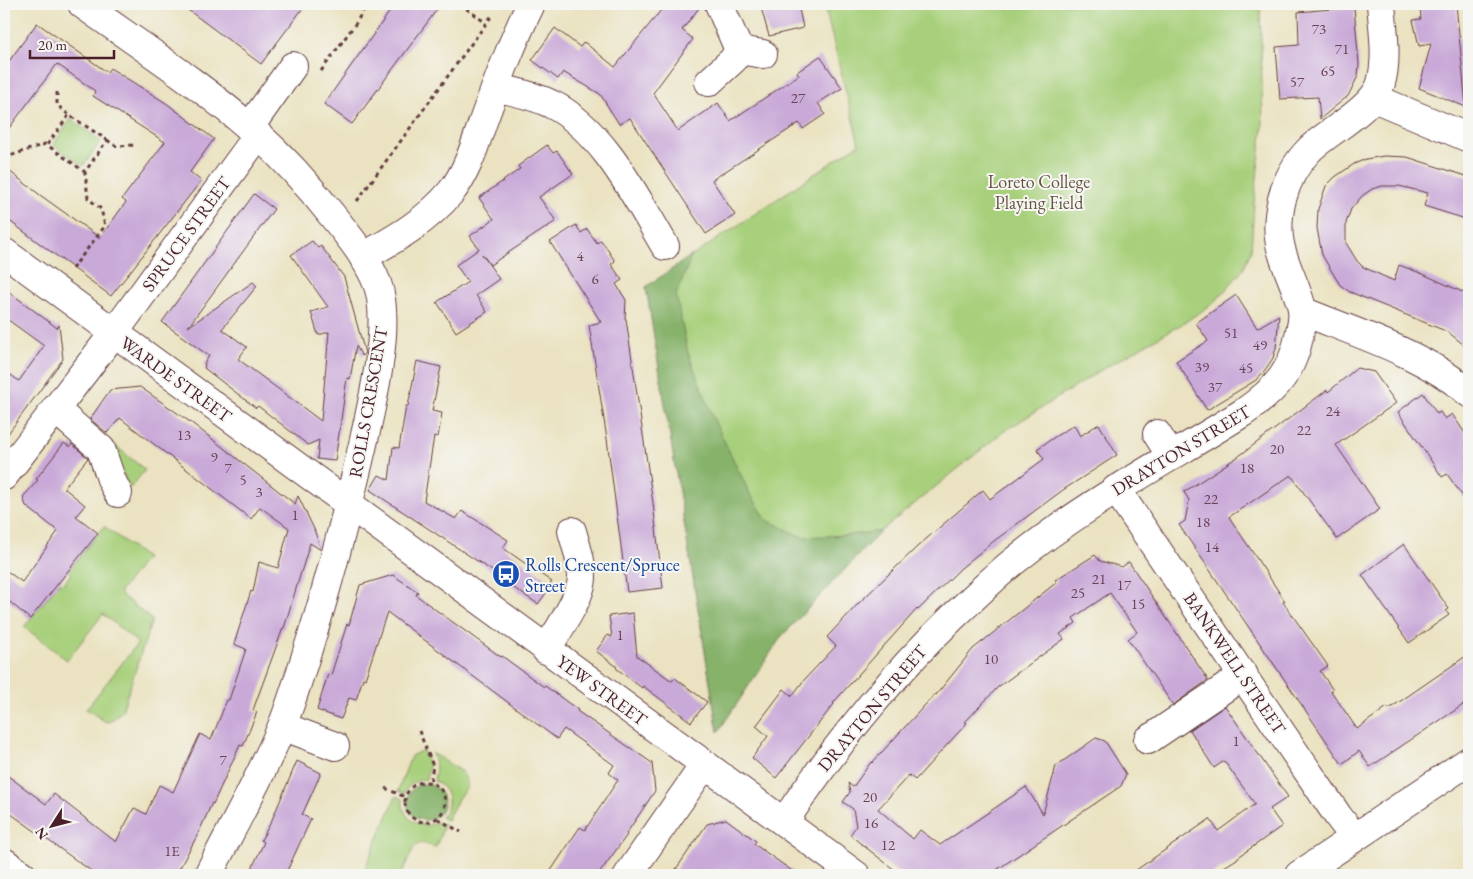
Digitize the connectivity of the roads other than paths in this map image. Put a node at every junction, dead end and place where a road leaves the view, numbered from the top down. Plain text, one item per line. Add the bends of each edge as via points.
1 (82, 4) edge
2 (531, 4) edge
3 (719, 4) edge
4 (1381, 4) edge
5 (294, 66) dead end
6 (709, 82) dead end
7 (496, 87) junction
8 (1374, 98) junction
9 (253, 131) junction
10 (1469, 138) edge
11 (665, 246) dead end
12 (4, 252) edge
13 (363, 257) junction
14 (1302, 311) junction
15 (114, 333) junction
16 (1469, 393) edge
17 (55, 409) junction
18 (1157, 434) dead end
19 (1171, 456) junction
20 (4, 476) edge
21 (1116, 489) junction
22 (118, 493) dead end
23 (349, 505) junction
24 (572, 531) dead end
25 (546, 650) junction
26 (1244, 676) junction
27 (282, 726) junction
28 (1148, 740) dead end
29 (335, 746) dead end
30 (705, 764) junction
31 (1467, 768) edge
32 (784, 822) junction
33 (1354, 837) junction
34 (4, 862) edge
35 (22, 875) edge
36 (208, 875) edge
37 (628, 875) edge
38 (856, 875) edge
39 (1298, 875) edge

1 - 9 street, ROLLS CRESCENT
2 - 7 street
3 - 6 street via 751,52 733,60
4 - 8 street via 1384,62 1381,85
5 - 9 street, SPRUCE STREET
7 - 11 street via 551,104 580,124 598,141 639,220
7 - 13 street via 472,151 453,190 415,226
8 - 10 street
8 - 14 street, DRAYTON STREET via 1309,150 1287,184 1279,211 1279,239
9 - 13 street, ROLLS CRESCENT via 313,192
9 - 15 street, SPRUCE STREET
12 - 15 street, WARDE STREET
13 - 23 street, ROLLS CRESCENT via 377,283 382,301 382,325 370,415
14 - 16 street via 1423,362
14 - 19 street, DRAYTON STREET via 1294,357 1276,387 1244,412
15 - 17 street, SPRUCE STREET
15 - 23 street, WARDE STREET
17 - 20 street, SPRUCE STREET
17 - 22 street via 101,449
18 - 19 street
19 - 21 street, DRAYTON STREET
21 - 26 street, BANKWELL STREET
21 - 32 street, DRAYTON STREET via 1013,562 932,636 858,720
23 - 25 street, YEW STREET
23 - 27 street, ROLLS CRESCENT
24 - 25 street via 582,579 573,604
25 - 30 street, YEW STREET
26 - 28 street
26 - 33 street, BANKWELL STREET
27 - 29 street
27 - 36 street, ROLLS CRESCENT
30 - 32 street, YEW STREET
30 - 37 street
31 - 33 street
32 - 38 street, YEW STREET
33 - 39 street
34 - 35 street

